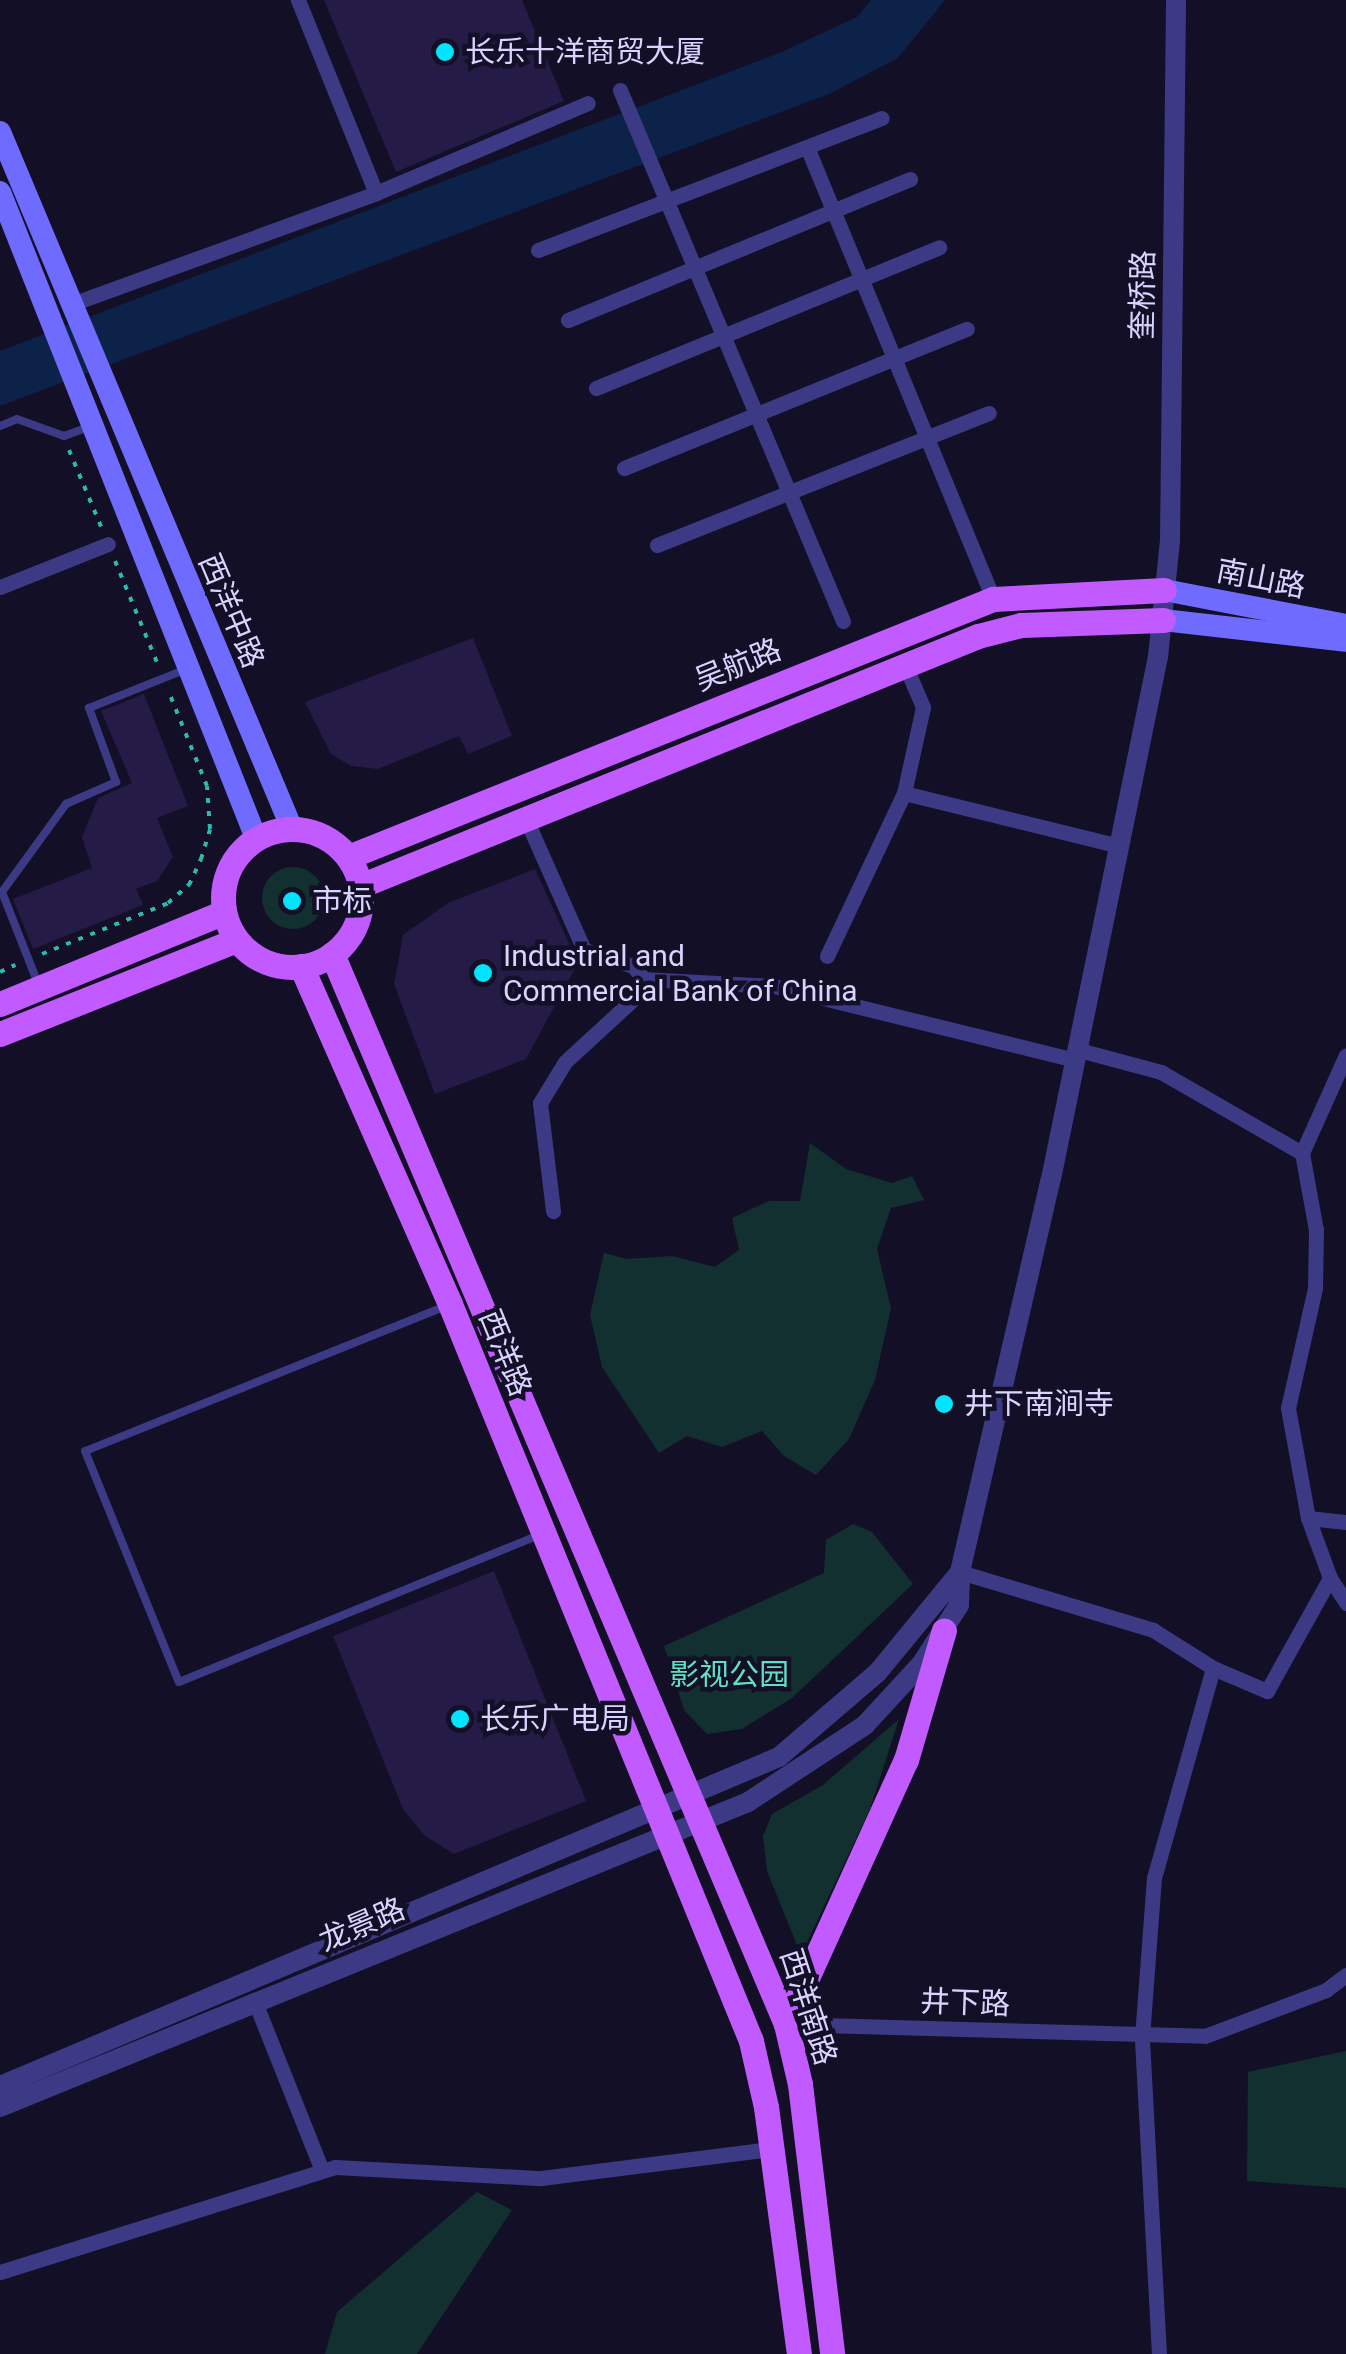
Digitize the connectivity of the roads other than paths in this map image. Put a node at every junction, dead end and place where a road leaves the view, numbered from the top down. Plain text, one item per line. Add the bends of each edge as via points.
1 (298, 0) edge
2 (1176, 0) edge
3 (620, 90) dead end
4 (588, 102) dead end
5 (882, 118) dead end
6 (0, 132) edge
7 (807, 147) junction
8 (910, 179) dead end
9 (0, 192) edge
10 (376, 193) junction
11 (664, 202) junction
12 (834, 210) junction
13 (939, 247) dead end
14 (538, 250) dead end
15 (693, 268) junction
16 (862, 279) junction
17 (48, 281) junction
18 (69, 306) junction
19 (568, 320) dead end
20 (967, 330) dead end
21 (722, 337) junction
22 (894, 359) junction
23 (596, 388) dead end
24 (989, 414) dead end
25 (755, 415) junction
26 (94, 425) junction
27 (0, 426) edge
28 (927, 438) junction
29 (624, 468) dead end
30 (788, 493) junction
31 (108, 544) road end
32 (657, 545) dead end
33 (0, 587) edge
34 (1164, 590) junction
35 (993, 599) junction
36 (1163, 620) junction
37 (843, 621) dead end
38 (1346, 624) edge
39 (1346, 642) edge
40 (905, 665) junction
41 (188, 668) junction
42 (242, 711) junction
43 (210, 724) junction
44 (904, 793) junction
45 (526, 819) junction
46 (428, 826) junction
47 (292, 829) junction
48 (256, 838) junction
49 (1120, 846) junction
50 (439, 854) junction
51 (348, 857) junction
52 (360, 886) junction
53 (224, 912) junction
54 (236, 940) junction
55 (332, 954) junction
56 (827, 956) dead end
57 (108, 960) junction
58 (301, 966) junction
59 (644, 978) junction
60 (40, 987) junction
61 (119, 988) junction
62 (0, 1004) edge
63 (364, 1032) junction
64 (0, 1034) edge
65 (339, 1041) junction
66 (1077, 1055) junction
67 (1346, 1055) edge
68 (1302, 1153) junction
69 (553, 1212) dead end
70 (450, 1304) junction
71 (1308, 1518) junction
72 (1346, 1522) edge
73 (544, 1533) junction
74 (960, 1572) junction
75 (1330, 1578) junction
76 (1346, 1603) edge
77 (944, 1630) junction
78 (1213, 1668) junction
79 (669, 1756) joint
80 (693, 1809) junction
81 (662, 1821) junction
82 (1346, 1975) edge
83 (255, 2002) junction
84 (786, 2024) junction
85 (1142, 2037) junction
86 (0, 2086) edge
87 (0, 2107) edge
88 (772, 2150) junction
89 (322, 2170) junction
90 (0, 2272) edge
91 (799, 2354) edge
92 (832, 2354) edge
93 (1159, 2354) edge

1 - 10 street
2 - 34 street, 奎桥路
3 - 11 street
4 - 10 street
5 - 7 street
6 - 17 main road
7 - 11 street
7 - 12 street
8 - 12 street
9 - 17 main road
10 - 18 street
11 - 14 street
11 - 15 street
12 - 15 street
12 - 16 street
13 - 16 street
15 - 19 street
15 - 21 street
16 - 21 street
16 - 22 street
17 - 18 main road, 西洋中路
17 - 26 main road, 西洋中路
18 - 42 main road, 西洋中路
20 - 22 street
21 - 23 street
21 - 25 street
22 - 25 street
22 - 28 street
24 - 28 street
25 - 29 street
25 - 30 street
26 - 27 lane via 64,436 17,419
26 - 41 main road, 西洋中路
28 - 30 street
28 - 35 street
30 - 32 street
30 - 37 street
31 - 33 street
34 - 35 main road, 吴航路
34 - 36 street, 奎桥路
34 - 38 main road, 南山路
35 - 46 main road, 吴航路
36 - 39 main road, 南山路
36 - 40 main road, 吴航路 via 1021,625
36 - 49 street, 奎桥路
40 - 44 street via 923,707
40 - 45 main road, 吴航路
41 - 43 main road, 西洋中路
41 - 60 lane via 89,708 116,782 66,804 2,892
42 - 43 main road
42 - 47 main road, 西洋中路
43 - 48 main road, 西洋中路
44 - 49 street
44 - 56 street
45 - 50 main road, 吴航路
45 - 59 street via 584,950 633,966
46 - 50 main road
46 - 51 main road, 吴航路
47 - 48 main road
47 - 51 main road via 319,834
48 - 53 main road via 228,870
49 - 66 street, 奎桥路
50 - 52 main road, 吴航路
51 - 52 main road
52 - 55 main road via 356,924
53 - 54 main road
53 - 57 main road
54 - 58 main road via 265,962
54 - 61 main road
55 - 58 main road
55 - 63 main road, 西洋路
57 - 60 main road
57 - 61 main road
58 - 65 main road, 西洋路
59 - 66 street via 774,986
59 - 69 street via 641,992 566,1062 540,1104
60 - 62 main road
61 - 64 main road
63 - 65 main road
63 - 79 main road, 西洋路
65 - 70 main road, 西洋路
66 - 68 street via 1160,1072
66 - 74 street, 奎桥路
67 - 68 street
68 - 71 street via 1316,1230 1315,1288 1288,1408
70 - 73 main road, 西洋路
70 - 73 lane via 85,1451 180,1682
71 - 72 street
71 - 75 street
73 - 81 main road, 西洋路
74 - 77 street, 奎桥路 via 959,1605
74 - 78 street via 1153,1630
74 - 80 street via 878,1672 810,1734
75 - 76 street
75 - 78 street via 1267,1691
77 - 80 street, 龙景路 via 865,1725 748,1802
77 - 84 main road via 885,1812
78 - 85 street via 1154,1878
79 - 80 main road, 西洋南路
80 - 81 street, 龙景路
80 - 84 main road, 西洋南路
81 - 83 street, 龙景路
81 - 86 street
81 - 88 main road via 751,2041
82 - 85 street, 井下路 via 1326,1990 1205,2036
83 - 87 street, 龙景路
83 - 89 street
84 - 85 street, 井下路
84 - 92 main road, 西洋南路 via 800,2084
85 - 93 street
88 - 89 street via 541,2178
88 - 91 main road
89 - 90 street

